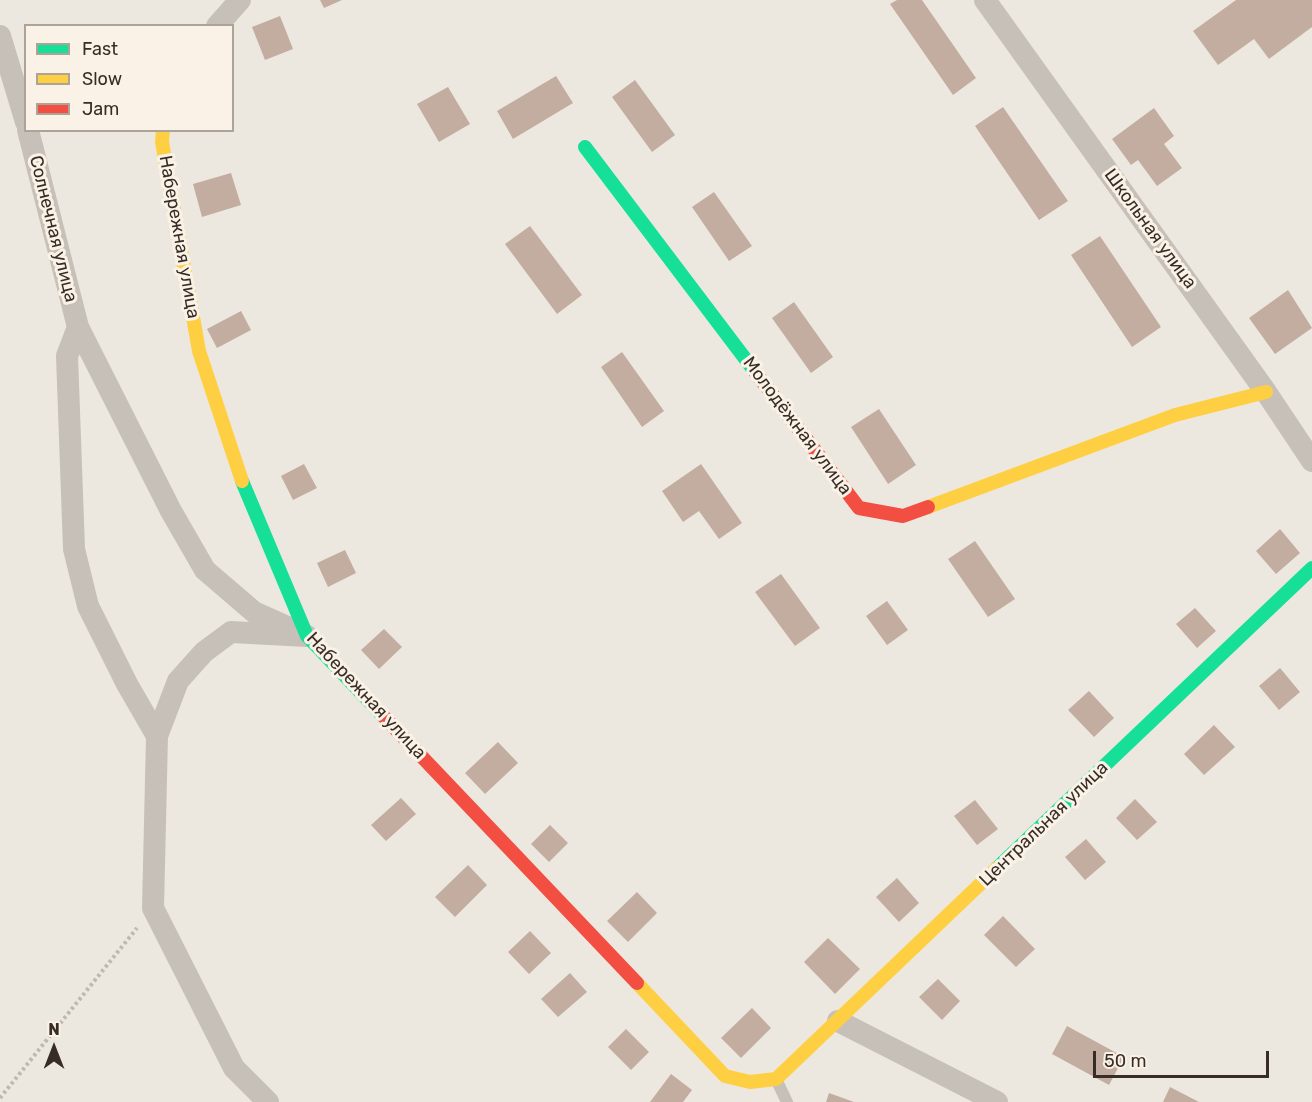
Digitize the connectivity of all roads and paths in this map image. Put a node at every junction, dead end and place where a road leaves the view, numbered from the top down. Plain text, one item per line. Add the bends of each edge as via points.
1 (240, 0) edge
2 (985, 0) edge
3 (219, 24) edge
4 (0, 36) edge
5 (24, 115) edge
6 (29, 132) edge
7 (163, 132) edge
8 (585, 147) dead end
9 (78, 327) junction
10 (1266, 392) junction
11 (1312, 461) edge
12 (1312, 568) edge
13 (307, 636) junction
14 (157, 736) junction
15 (153, 908) junction
16 (837, 1021) junction
17 (776, 1079) junction
18 (0, 1098) edge
19 (268, 1102) edge
20 (787, 1102) edge
21 (997, 1102) edge

1 - 3 street
2 - 10 street, Школьная улица
4 - 5 street
6 - 9 street, Солнечная улица
7 - 13 street, Набережная улица via 199,351 246,493
8 - 10 street, Молодёжная улица via 859,508 903,516 1175,415
9 - 13 street, Солнечная улица via 205,570 254,612
9 - 14 street via 67,356 74,549 88,606
10 - 11 street, Школьная улица
12 - 16 street, Центральная улица
13 - 14 street via 231,632 204,652 178,681
13 - 17 street, Набережная улица via 725,1076 750,1082
14 - 15 street
15 - 18 path
15 - 19 street via 234,1068
16 - 17 street, Центральная улица
16 - 21 street
17 - 20 lane

